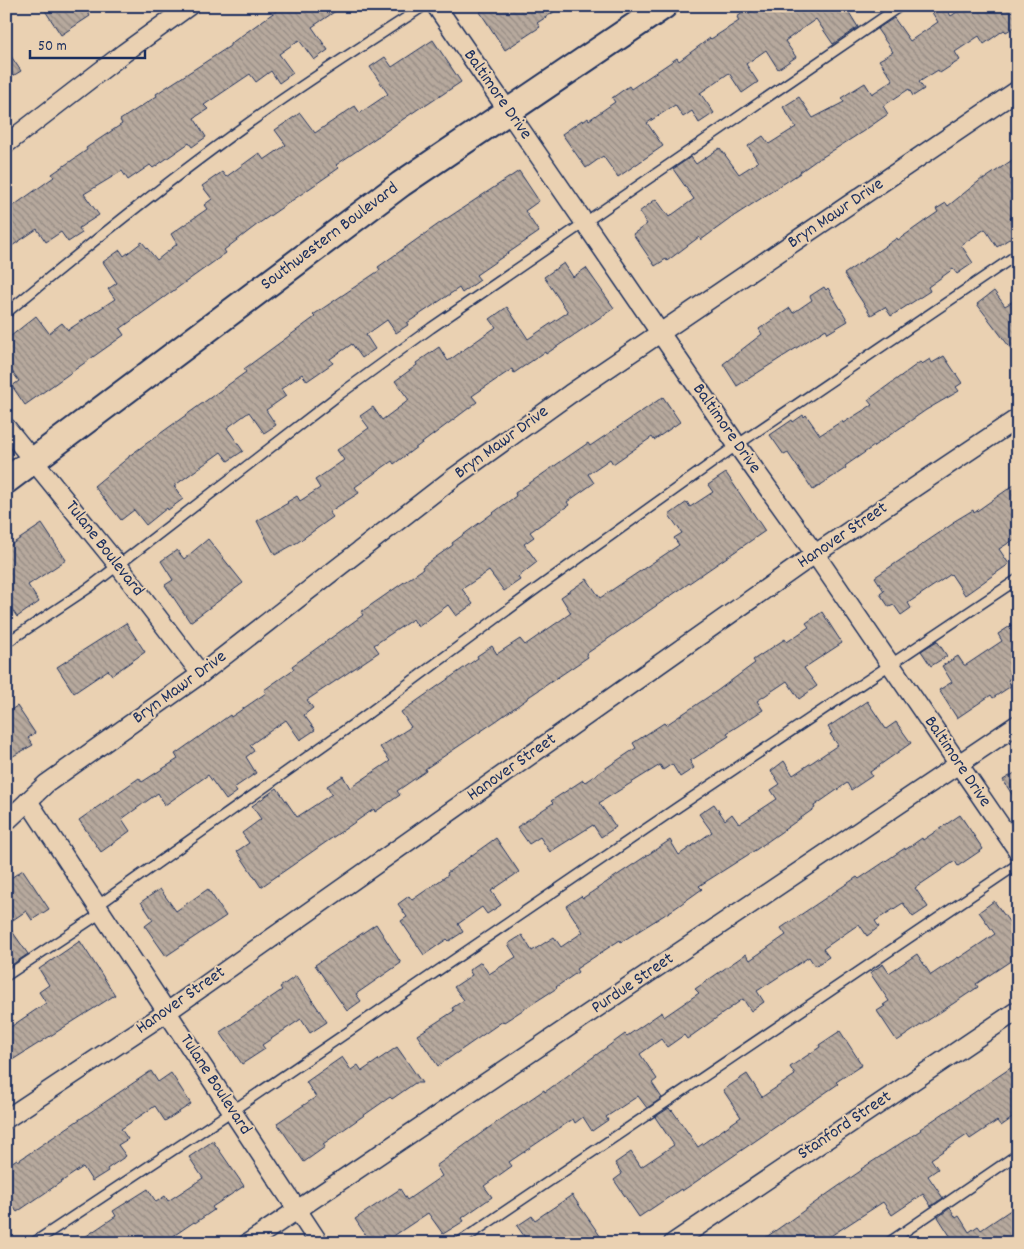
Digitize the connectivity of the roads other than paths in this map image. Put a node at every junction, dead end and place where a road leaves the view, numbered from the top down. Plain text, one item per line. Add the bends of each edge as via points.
1 (189, 6) edge
2 (424, 6) edge
3 (436, 6) edge
4 (664, 6) edge
5 (900, 6) edge
6 (1018, 90) edge
7 (509, 112) junction
8 (6, 144) edge
9 (584, 222) junction
10 (1018, 254) edge
11 (6, 313) edge
12 (660, 334) junction
13 (1018, 418) edge
14 (6, 427) edge
15 (737, 445) junction
16 (35, 461) junction
17 (6, 481) edge
18 (815, 554) junction
19 (118, 565) junction
20 (1018, 579) edge
21 (6, 643) edge
22 (890, 665) junction
23 (200, 674) junction
24 (1018, 724) edge
25 (959, 765) junction
26 (28, 801) junction
27 (6, 822) edge
28 (1018, 851) edge
29 (1018, 864) edge
30 (99, 910) junction
31 (6, 976) edge
32 (1018, 1010) edge
33 (167, 1012) junction
34 (232, 1111) junction
35 (6, 1119) edge
36 (1018, 1154) edge
37 (297, 1210) junction
38 (33, 1243) edge
39 (248, 1243) edge
40 (319, 1243) edge
41 (458, 1243) edge
42 (673, 1243) edge
43 (888, 1243) edge

1 - 8 street
2 - 11 lane via 261,114
3 - 7 street, Baltimore Drive
4 - 7 street, Southwestern Boulevard
5 - 9 lane
6 - 12 street, Bryn Mawr Drive
7 - 9 street, Baltimore Drive
7 - 16 street, Southwestern Boulevard via 401,184 295,262
9 - 12 street, Baltimore Drive
9 - 19 lane via 348,388
10 - 15 lane
12 - 15 street, Baltimore Drive
12 - 23 street, Bryn Mawr Drive via 454,478
13 - 18 street, Hanover Street
14 - 16 street, Tulane Boulevard
15 - 18 street, Baltimore Drive
15 - 30 lane
16 - 17 street, Southwestern Boulevard
16 - 19 street, Tulane Boulevard
18 - 22 street, Baltimore Drive
18 - 33 street, Hanover Street
19 - 21 lane
19 - 23 street, Tulane Boulevard
20 - 22 lane
22 - 25 street, Baltimore Drive
22 - 34 lane
23 - 26 street, Bryn Mawr Drive via 46,784
24 - 25 street, Purdue Street
25 - 28 street, Baltimore Drive
25 - 37 street, Purdue Street
26 - 27 street, Bryn Mawr Drive
26 - 30 street, Tulane Boulevard
29 - 41 lane
30 - 31 lane
30 - 33 street, Tulane Boulevard
32 - 42 street, Stanford Street
33 - 34 street, Tulane Boulevard
33 - 35 street, Hanover Street
34 - 37 street, Tulane Boulevard
34 - 38 lane
36 - 43 lane
37 - 39 street, Purdue Street
37 - 40 street, Tulane Boulevard

